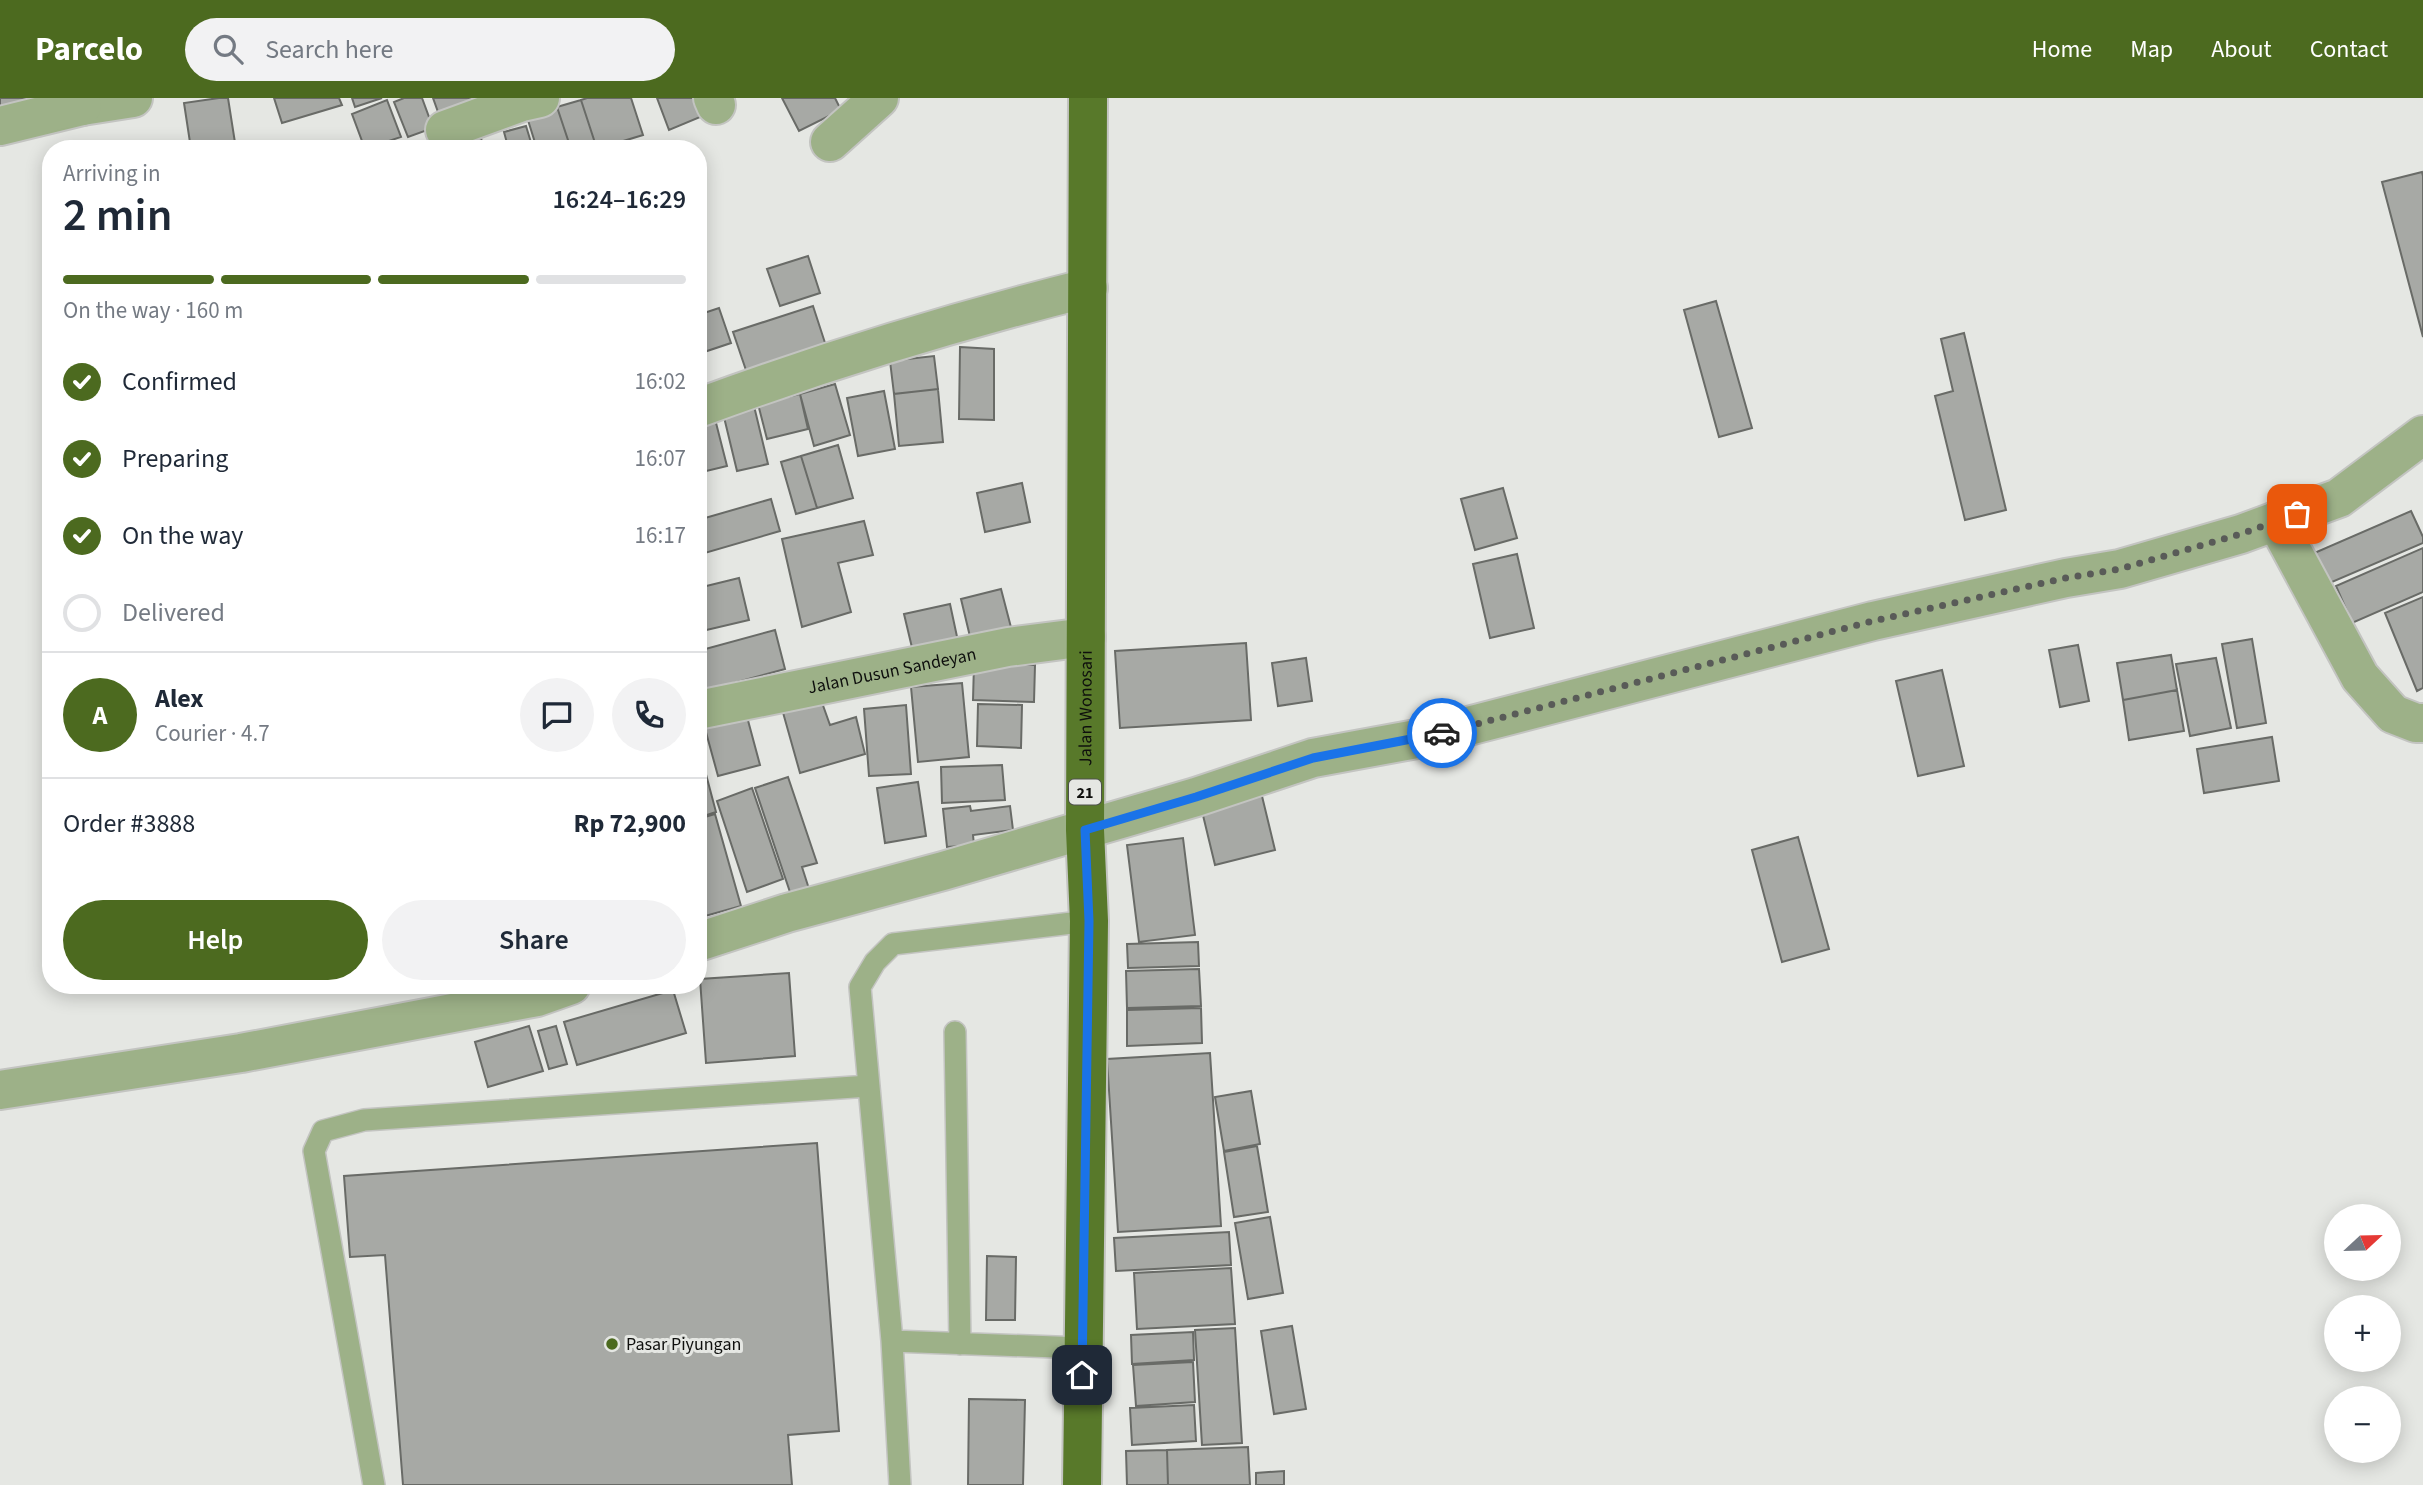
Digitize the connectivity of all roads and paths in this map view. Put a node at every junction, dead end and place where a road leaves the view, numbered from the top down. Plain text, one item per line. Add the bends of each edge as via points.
1 (132, 98) edge
2 (540, 98) edge
3 (878, 98) edge
4 (1087, 98) edge
5 (80, 102) edge
6 (0, 125) edge
7 (445, 130) dead end
8 (830, 142) dead end
9 (1088, 288) junction
10 (707, 405) edge
11 (2423, 435) edge
12 (2276, 521) junction
13 (1086, 637) junction
14 (707, 708) edge
15 (2423, 723) edge
16 (1085, 830) junction
17 (1089, 921) junction
18 (707, 939) edge
19 (546, 994) edge
20 (955, 1032) dead end
21 (869, 1086) junction
22 (0, 1090) edge
23 (892, 1341) junction
24 (960, 1343) junction
25 (1082, 1348) junction
26 (374, 1485) edge
27 (900, 1485) edge
28 (1082, 1485) edge

1 - 5 street
2 - 7 street
3 - 8 street
4 - 9 highway, Jalan Wonosari / 21
5 - 6 street
9 - 10 street via 987,313
9 - 13 highway, Jalan Wonosari / 21
11 - 12 street via 2339,498
12 - 15 street via 2360,677 2393,714
12 - 16 street via 2120,569 1873,621 1422,738 1313,758
13 - 14 street, Jalan Dusun Sandeyan via 1009,647
13 - 16 highway, Jalan Wonosari / 21
16 - 17 highway, Jalan Wonosari / 21
16 - 18 street
17 - 21 lane via 893,944 860,987
17 - 25 highway, Jalan Wonosari / 21
19 - 22 street via 254,1051
20 - 24 lane
21 - 23 lane
21 - 26 lane via 364,1120 323,1131 314,1151
23 - 24 lane
23 - 27 lane
24 - 25 lane
25 - 28 highway, Jalan Wonosari / 21

